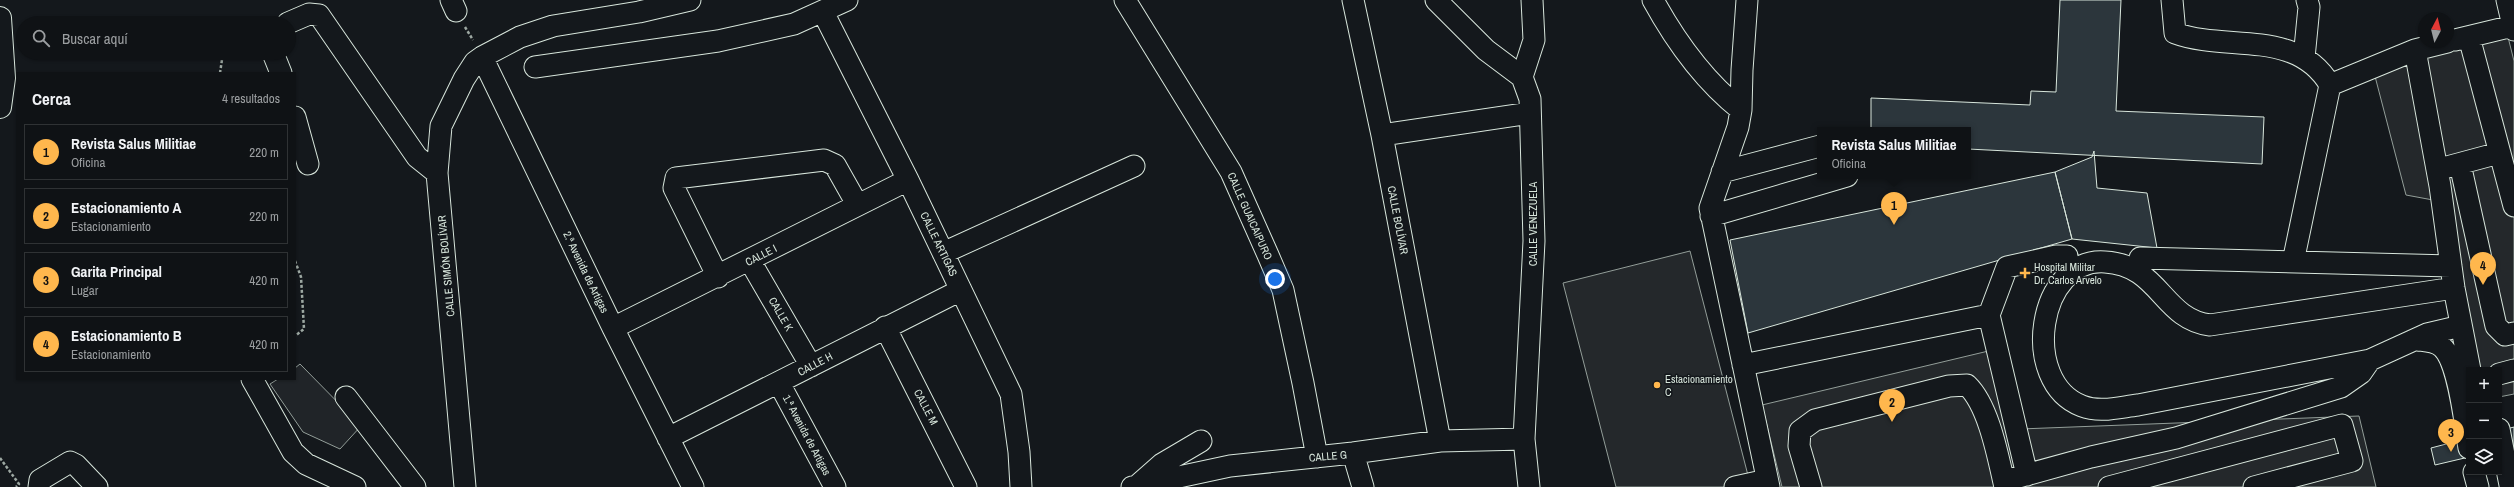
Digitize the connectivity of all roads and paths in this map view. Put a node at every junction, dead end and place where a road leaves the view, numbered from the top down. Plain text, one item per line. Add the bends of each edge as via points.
1 (690, 0) edge
2 (847, 0) edge
3 (1125, 0) edge
4 (1353, 0) edge
5 (1436, 0) edge
6 (1532, 0) edge
7 (1653, 0) edge
8 (1747, 0) edge
9 (2172, 0) edge
10 (2307, 0) edge
11 (2507, 0) edge
12 (454, 5) edge
13 (823, 12) junction
14 (0, 18) edge
15 (296, 20) edge
16 (2514, 28) edge
17 (2469, 37) junction
18 (2454, 41) edge
19 (2423, 48) edge
20 (2415, 50) junction
21 (482, 57) junction
22 (2304, 58) junction
23 (222, 60) edge
24 (276, 60) edge
25 (535, 67) dead end
26 (220, 72) edge
27 (281, 72) edge
28 (1522, 77) junction
29 (2330, 85) junction
30 (0, 107) edge
31 (1741, 110) junction
32 (1530, 113) junction
33 (296, 120) edge
34 (1382, 135) junction
35 (1817, 147) edge
36 (2499, 153) junction
37 (308, 164) dead end
38 (2460, 164) junction
39 (1134, 166) dead end
40 (2437, 170) junction
41 (1722, 172) junction
42 (437, 173) junction
43 (1838, 179) edge
44 (908, 180) junction
45 (857, 204) junction
46 (2514, 206) edge
47 (1711, 216) junction
48 (943, 253) junction
49 (2067, 256) dead end
50 (2140, 258) dead end
51 (750, 261) junction
52 (2293, 262) junction
53 (296, 264) edge
54 (2451, 266) junction
55 (718, 276) junction
56 (2454, 288) junction
57 (961, 290) junction
58 (1989, 315) junction
59 (2461, 326) junction
60 (885, 327) junction
61 (613, 328) junction
62 (2514, 333) edge
63 (296, 335) edge
64 (2418, 340) junction
65 (2370, 360) junction
66 (1743, 365) junction
67 (811, 366) junction
68 (2466, 378) edge
69 (253, 380) edge
70 (779, 383) junction
71 (346, 397) dead end
72 (2467, 403) edge
73 (668, 438) junction
74 (2176, 438) junction
75 (1524, 439) junction
76 (2469, 439) edge
77 (2501, 439) edge
78 (1200, 441) dead end
79 (1440, 441) junction
80 (1353, 454) junction
81 (1317, 457) junction
82 (0, 458) edge
83 (2187, 466) junction
84 (2027, 475) junction
85 (2475, 475) edge
86 (1768, 483) edge
87 (2005, 484) edge
88 (29, 485) edge
89 (2511, 485) edge
90 (97, 487) edge
91 (355, 487) edge
92 (415, 487) edge
93 (465, 487) edge
94 (693, 487) edge
95 (835, 487) edge
96 (966, 487) edge
97 (1021, 487) edge
98 (1134, 487) edge
99 (1363, 487) edge
100 (1529, 487) edge
101 (1736, 487) edge
102 (1811, 487) edge
103 (2109, 487) edge
104 (2254, 487) edge
105 (2478, 487) edge

1 - 21 street via 639,12 553,26 520,37
2 - 13 street
3 - 81 street, CALLE GUAICAIPURO via 1231,172 1283,290 1304,383
4 - 34 street, CALLE BOLÍVAR
5 - 28 street via 1486,50
6 - 28 street via 1534,40
7 - 31 street via 1672,35 1697,68 1719,93
8 - 31 street
9 - 22 street via 2175,33 2277,47
10 - 22 street via 2309,8
11 - 16 street
12 - 21 path
13 - 25 street via 794,24 718,41
13 - 44 street, CALLE ARTIGAS
14 - 30 main road via 4,78
15 - 42 street via 309,14 319,15 417,157
16 - 17 street
17 - 18 street
17 - 36 street
19 - 20 street
20 - 29 street
20 - 40 street
21 - 42 street, CALLE SIMÓN BOLÍVAR via 475,62 464,79 441,126
21 - 61 street, 2.ª Avenida de Artigas
22 - 29 street via 2322,71
23 - 26 path
24 - 27 street
28 - 32 street, CALLE VENEZUELA via 1530,99
29 - 52 street
31 - 41 street via 1738,127
32 - 34 street
32 - 75 street, CALLE VENEZUELA via 1534,241
33 - 37 street
34 - 79 street, CALLE BOLÍVAR
35 - 41 street
36 - 38 street
36 - 46 street
38 - 40 street
38 - 62 street via 2496,326 2505,335
39 - 48 street
40 - 54 street
41 - 47 street via 1712,196
42 - 93 street, CALLE SIMÓN BOLÍVAR
43 - 47 street
44 - 45 street, CALLE I
44 - 48 street, CALLE ARTIGAS
45 - 51 street, CALLE I
45 - 55 street via 835,165 824,160 676,178 673,183
47 - 66 street
48 - 57 street, CALLE ARTIGAS
49 - 58 street via 2007,267
50 - 52 street
51 - 55 street, CALLE I
51 - 67 street, CALLE K
52 - 54 street
53 - 63 path via 301,277 304,328
54 - 56 street
55 - 61 street, CALLE I
56 - 59 street
56 - 65 street via 2210,325 2196,323 2184,317 2136,270 2122,264 2092,262 2078,267 2067,277 2055,295 2045,315 2042,338 2045,360 2061,392 2077,404 2100,410 2138,405
57 - 60 street, CALLE H
57 - 97 street, CALLE ARTIGAS via 1011,394
58 - 66 street
58 - 84 street
59 - 64 street via 2428,334
59 - 68 street
60 - 67 street, CALLE H
60 - 96 street, CALLE M
61 - 73 street, 2.ª Avenida de Artigas
64 - 65 street
64 - 68 street via 2431,341 2441,346
65 - 74 street via 2361,373 2341,387
66 - 86 street
67 - 70 street, CALLE H
69 - 91 street via 293,452 306,464
70 - 73 street, CALLE H
70 - 95 street, 1.ª Avenida de Artigas
71 - 92 street
72 - 76 street
73 - 94 street, 2.ª Avenida de Artigas
74 - 83 street
74 - 84 street via 2091,457
75 - 79 street, CALLE G
75 - 100 street, CALLE VENEZUELA
77 - 89 street
78 - 98 street via 1162,464
79 - 80 street, CALLE G
80 - 81 street, CALLE G
80 - 99 street
81 - 98 street, CALLE G via 1230,466
82 - 88 path
83 - 103 street
83 - 104 street via 2342,425 2352,461
84 - 87 street
85 - 105 street
86 - 101 street
87 - 102 street via 1979,400 1967,385 1950,386 1815,420 1800,431 1799,446
88 - 90 street via 70,462

